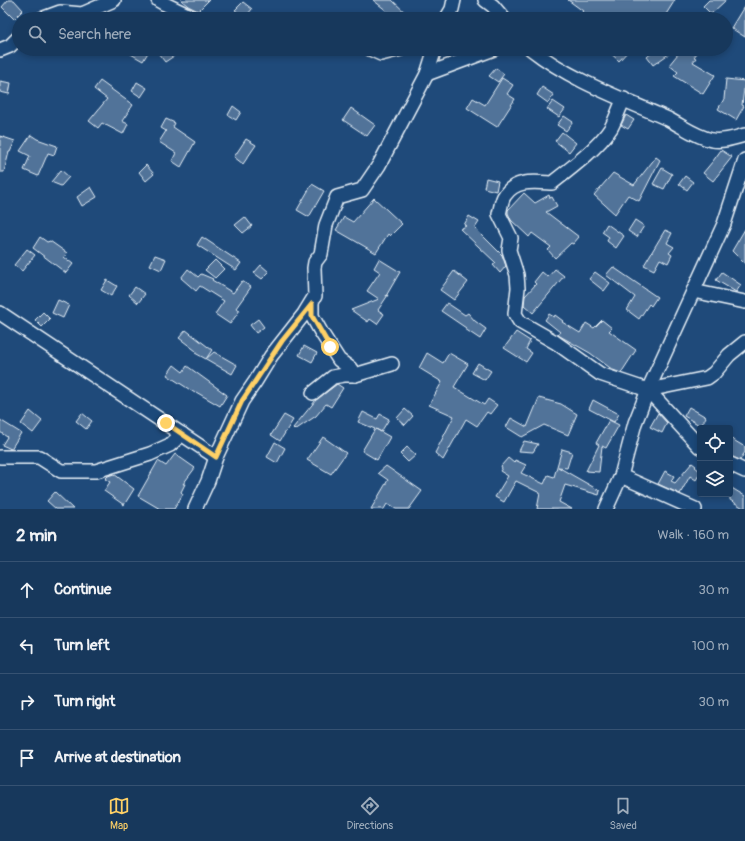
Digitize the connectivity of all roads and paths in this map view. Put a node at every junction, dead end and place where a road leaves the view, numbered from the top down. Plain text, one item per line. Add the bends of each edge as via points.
1 (114, 0) edge
2 (158, 0) edge
3 (454, 0) edge
4 (484, 0) edge
5 (504, 0) edge
6 (87, 12) edge
7 (181, 12) edge
8 (450, 12) edge
9 (498, 12) edge
10 (503, 12) edge
11 (12, 44) edge
12 (0, 50) edge
13 (433, 56) edge
14 (475, 56) edge
15 (541, 56) edge
16 (427, 74) junction
17 (624, 99) junction
18 (745, 135) edge
19 (745, 160) edge
20 (693, 291) junction
21 (745, 302) edge
22 (312, 304) junction
23 (0, 313) edge
24 (745, 342) edge
25 (392, 364) dead end
26 (355, 375) junction
27 (648, 390) junction
28 (313, 394) dead end
29 (182, 434) junction
30 (697, 444) edge
31 (0, 457) edge
32 (216, 457) junction
33 (733, 465) edge
34 (745, 471) edge
35 (622, 476) junction
36 (195, 509) edge
37 (606, 509) edge
38 (695, 509) edge

1 - 6 street
2 - 7 street
3 - 8 street
4 - 9 street
5 - 10 street
11 - 12 street
13 - 16 street
14 - 16 street
15 - 17 street via 578,80
16 - 22 street via 379,165 362,190 337,197 326,225 321,254 315,262 316,291
17 - 18 street via 712,140 722,141
17 - 27 street via 611,128 597,145 552,183 516,184 504,196 499,214 511,238 509,250 517,275 518,288 515,314 520,322 555,342 600,374
19 - 20 street via 724,224
20 - 21 street
20 - 27 street
22 - 26 street via 312,316 327,342 339,360
22 - 32 street via 278,346 242,401
23 - 29 street
24 - 27 street via 707,378
25 - 26 street
26 - 28 street via 333,377
27 - 30 street
27 - 35 street via 635,423
29 - 31 street via 170,445 150,454 96,471 61,471 38,457
29 - 32 street
32 - 36 street
33 - 34 street
35 - 37 street
35 - 38 street

